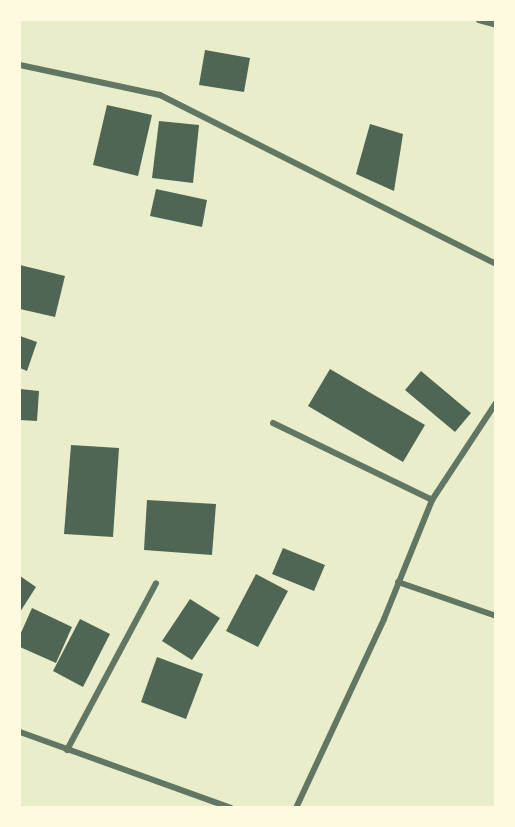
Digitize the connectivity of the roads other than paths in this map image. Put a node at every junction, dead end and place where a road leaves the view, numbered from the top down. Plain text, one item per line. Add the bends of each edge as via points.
1 (479, 20) edge
2 (495, 25) edge
3 (20, 65) edge
4 (495, 264) edge
5 (495, 404) edge
6 (273, 423) dead end
7 (432, 500) junction
8 (398, 582) junction
9 (156, 583) dead end
10 (495, 616) edge
11 (20, 732) edge
12 (67, 750) junction
13 (231, 807) edge
14 (296, 807) edge

1 - 2 street
3 - 4 street via 160,95
5 - 7 street
6 - 7 street
7 - 8 street
8 - 10 street
8 - 14 street
9 - 12 street
11 - 12 street
12 - 13 street

